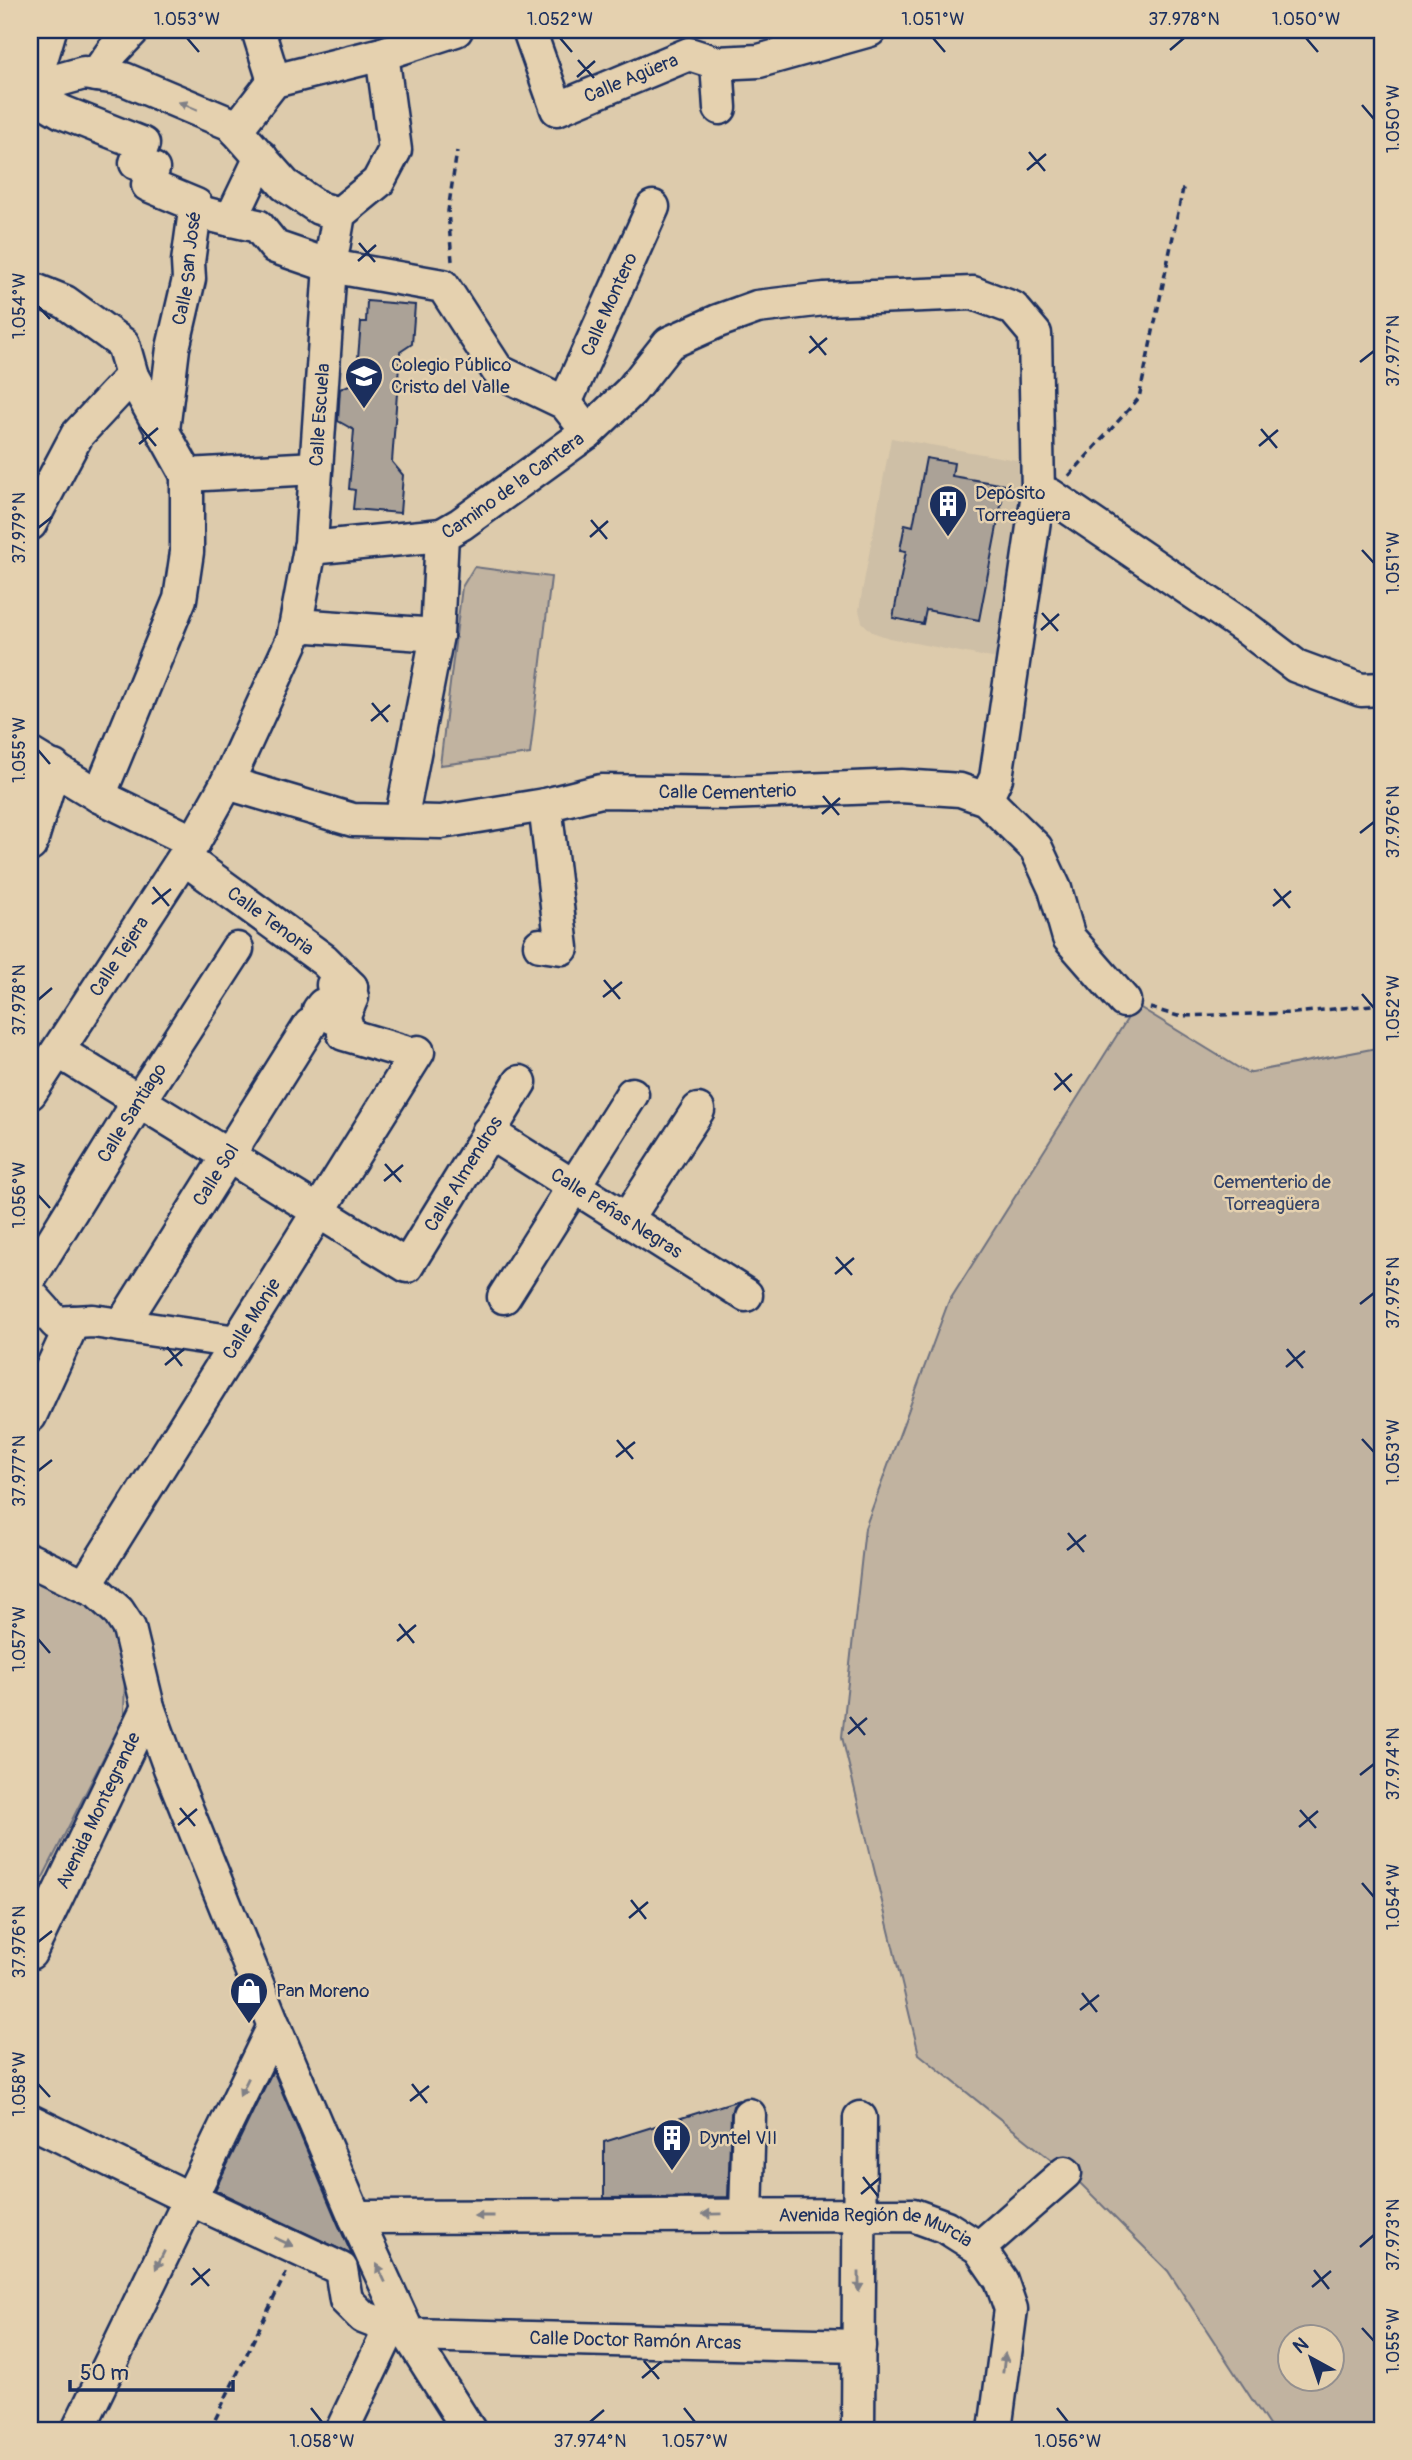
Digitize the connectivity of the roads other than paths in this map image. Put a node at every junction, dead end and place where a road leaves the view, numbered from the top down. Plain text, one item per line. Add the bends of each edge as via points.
1 (50, 30) edge
2 (133, 30) edge
3 (258, 30) edge
4 (456, 30) edge
5 (529, 30) edge
6 (870, 30) edge
7 (382, 54) junction
8 (717, 63) junction
9 (96, 75) junction
10 (274, 81) junction
11 (31, 96) edge
12 (720, 108) dead end
13 (236, 130) junction
14 (261, 157) junction
15 (653, 207) dead end
16 (195, 211) junction
17 (339, 214) junction
18 (231, 220) junction
19 (330, 266) junction
20 (30, 288) edge
21 (132, 376) junction
22 (565, 403) junction
23 (588, 432) junction
24 (167, 436) junction
25 (316, 468) junction
26 (187, 475) junction
27 (1044, 494) junction
28 (30, 524) edge
29 (442, 535) junction
30 (310, 548) junction
31 (296, 625) junction
32 (437, 635) junction
33 (1382, 688) edge
34 (42, 760) edge
35 (227, 783) junction
36 (99, 796) junction
37 (986, 799) junction
38 (545, 805) junction
39 (401, 821) junction
40 (30, 845) edge
41 (189, 850) junction
42 (540, 945) dead end
43 (237, 949) dead end
44 (1124, 1001) road end
45 (310, 1025) dead end
46 (58, 1051) junction
47 (417, 1054) joint
48 (520, 1082) dead end
49 (30, 1093) edge
50 (632, 1094) dead end
51 (139, 1101) junction
52 (698, 1110) dead end
53 (488, 1132) junction
54 (229, 1157) junction
55 (574, 1186) junction
56 (319, 1212) junction
57 (627, 1219) junction
58 (30, 1278) edge
59 (30, 1294) edge
60 (746, 1295) dead end
61 (504, 1297) dead end
62 (74, 1322) junction
63 (122, 1325) junction
64 (237, 1342) junction
65 (30, 1416) edge
66 (30, 1560) edge
67 (85, 1586) junction
68 (148, 1707) junction
69 (30, 1953) edge
70 (274, 2026) junction
71 (749, 2115) dead end
72 (860, 2118) dead end
73 (30, 2120) edge
74 (1065, 2173) dead end
75 (190, 2199) junction
76 (860, 2213) junction
77 (746, 2214) junction
78 (355, 2217) junction
79 (979, 2248) junction
80 (400, 2332) junction
81 (859, 2346) junction
82 (78, 2430) edge
83 (342, 2430) edge
84 (469, 2430) edge
85 (858, 2430) edge
86 (995, 2430) edge

1 - 11 street
2 - 9 street
3 - 10 street
4 - 7 street
5 - 8 street, Calle Agüera via 557,109 689,54
6 - 8 street, Calle Agüera via 759,61
7 - 10 street
7 - 17 street via 396,150 378,182
8 - 12 street
9 - 11 street via 84,73
13 -> 9 street via 124,79
10 - 13 street
11 - 16 street via 143,144 136,163 153,169 148,185 196,205
13 - 14 street
14 - 17 street via 285,185 319,208
14 - 18 street, Calle San José
15 - 22 street, Calle Montero
16 - 18 street, Calle San José
16 - 24 street, Calle San José via 189,279 173,348
17 - 19 street, Calle Escuela
18 - 19 street via 258,226 275,247
19 - 22 street via 443,286 498,371
19 - 25 street, Calle Escuela
20 - 21 street via 65,302 123,344
21 - 24 street
21 - 28 street via 77,435
22 - 23 street
23 - 27 street, Camino de la Cantera via 631,391 670,343 718,321 757,307 824,299 973,293 1013,308 1035,334
23 - 29 street, Camino de la Cantera
24 - 26 street
25 - 26 street
25 - 30 street, Calle Escuela
26 - 36 street via 187,552 180,599
27 - 33 street via 1296,666 1361,690
27 - 37 street, Camino de la Cantera via 996,778
29 - 30 street
29 - 32 street, Camino de la Cantera
30 - 31 street, Calle Escuela
31 - 32 street
31 - 35 street, Calle Escuela
32 - 39 street, Camino de la Cantera
34 - 36 street, Calle Tenoria
34 - 40 street
35 - 39 street, Calle Cementerio via 352,820
35 - 41 street, Calle Tejera
36 - 41 street, Calle Tenoria
37 - 38 street, Calle Cementerio via 960,790 901,786 728,793 601,792
37 - 44 street, Calle Cementerio via 1036,848 1055,889 1069,938
38 - 39 street, Calle Cementerio via 441,822
38 - 42 street via 562,948
41 - 46 street, Calle Tejera
41 - 47 street, Calle Tenoria via 351,987 337,980 333,985 352,997 343,1018 323,1005 319,1010 346,1024 344,1034
43 - 51 street, Calle Santiago
45 - 54 street, Calle Sol
46 - 49 street, Calle Tejera
46 - 51 street
47 - 56 street, Calle Monje
48 - 53 street, Calle Almendros
50 - 55 street
51 - 54 street
51 - 58 street, Calle Santiago
52 - 57 street
53 - 55 street, Calle Peñas Negras
53 - 56 street, Calle Almendros via 407,1266
54 - 56 street
54 - 63 street, Calle Sol
55 - 57 street, Calle Peñas Negras
55 - 61 street
56 - 64 street, Calle Monje
57 - 60 street, Calle Peñas Negras
59 - 62 street via 56,1322
62 - 63 street
62 - 65 street
63 - 64 street
64 - 67 street, Calle Monje
66 - 67 street
67 - 68 street via 108,1601 129,1628
68 - 69 street, Avenida Montegrande
68 - 70 street
70 -> 75 street
70 - 78 street
71 - 77 street
72 - 76 street
73 - 75 street
74 - 79 street
75 -> 80 street via 341,2269 346,2300 363,2317
75 -> 82 street
76 - 77 street, Avenida Región de Murcia
76 - 79 street, Avenida Región de Murcia via 913,2215 946,2227
76 -> 81 street
77 -> 78 street, Avenida Región de Murcia
80 -> 78 street
86 -> 79 street, Avenida Región de Murcia via 1010,2309 1001,2280
80 - 81 street, Calle Doctor Ramón Arcas
80 - 83 street
80 - 84 street
81 - 85 street

